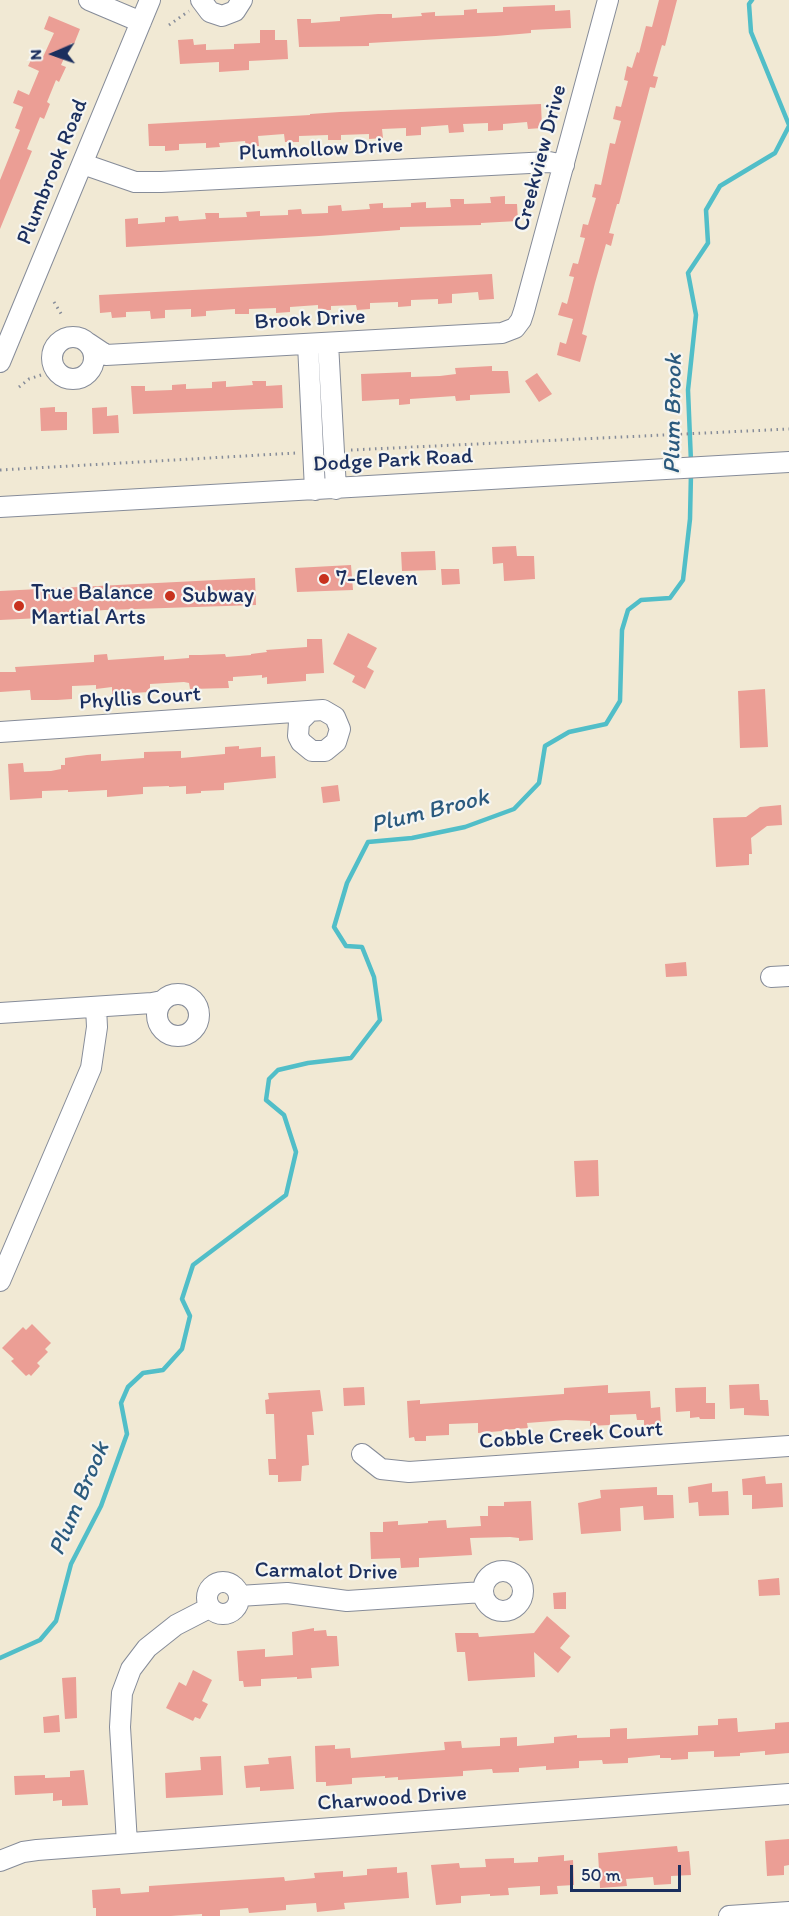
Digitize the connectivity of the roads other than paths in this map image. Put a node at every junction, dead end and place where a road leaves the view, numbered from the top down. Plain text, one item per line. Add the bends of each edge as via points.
1 (89, 0) edge
2 (150, 0) edge
3 (608, 0) edge
4 (242, 2) edge
5 (195, 6) edge
6 (141, 22) junction
7 (83, 164) junction
8 (564, 165) junction
9 (515, 328) joint
10 (88, 343) junction
11 (328, 343) junction
12 (308, 344) junction
13 (106, 355) junction
14 (0, 362) edge
15 (91, 368) junction
16 (789, 462) edge
17 (336, 489) junction
18 (315, 490) junction
19 (0, 507) edge
20 (309, 712) junction
21 (283, 714) junction
22 (298, 729) junction
23 (0, 732) edge
24 (162, 1001) junction
25 (142, 1004) junction
26 (96, 1007) junction
27 (0, 1013) edge
28 (158, 1021) junction
29 (0, 1281) edge
30 (789, 1446) edge
31 (362, 1454) dead end
32 (483, 1592) dead end
33 (789, 1794) edge
34 (128, 1843) junction
35 (0, 1861) edge
36 (789, 1912) edge
37 (729, 1916) edge

1 - 6 street
2 - 6 street, Plumbrook Road
3 - 8 street, Creekview Drive
4 - 5 street via 229,15 216,15
6 - 7 street, Plumbrook Road
7 - 8 street, Plumhollow Drive via 135,182 549,162
7 - 14 street, Plumbrook Road
8 - 9 street, Creekview Drive via 524,311
9 - 11 street, Brook Drive via 502,333
10 - 13 street
10 - 15 street via 94,355
10 - 15 street via 76,337 63,340 52,357 57,370 68,378 81,377
11 - 12 street, Brook Drive
11 - 17 street
12 - 13 street, Brook Drive
12 - 18 street
13 - 15 street
16 - 17 street, Dodge Park Road
17 - 18 street, Dodge Park Road
18 - 19 street, Dodge Park Road
20 - 21 street, Phyllis Court
20 - 22 street
20 - 22 street, Phyllis Court via 322,710 335,717 340,729 336,742 326,751 312,751 301,742
21 - 22 street, Phyllis Court
21 - 23 street, Phyllis Court
24 - 25 street
24 - 28 street
24 - 28 street via 174,994 188,996 197,1006 198,1020 192,1031 179,1036 166,1032
25 - 26 street
25 - 28 street
26 - 27 street
26 - 29 street via 91,1068
30 - 31 street, Cobble Creek Court via 409,1472 381,1469
32 - 34 street, Carmalot Drive via 347,1601 287,1593 239,1596 230,1583 219,1582 210,1588 206,1598 209,1608 176,1625 147,1648 131,1669 122,1693 120,1727
33 - 34 street, Charwood Drive
34 - 35 street, Charwood Drive via 37,1850
36 - 37 street

